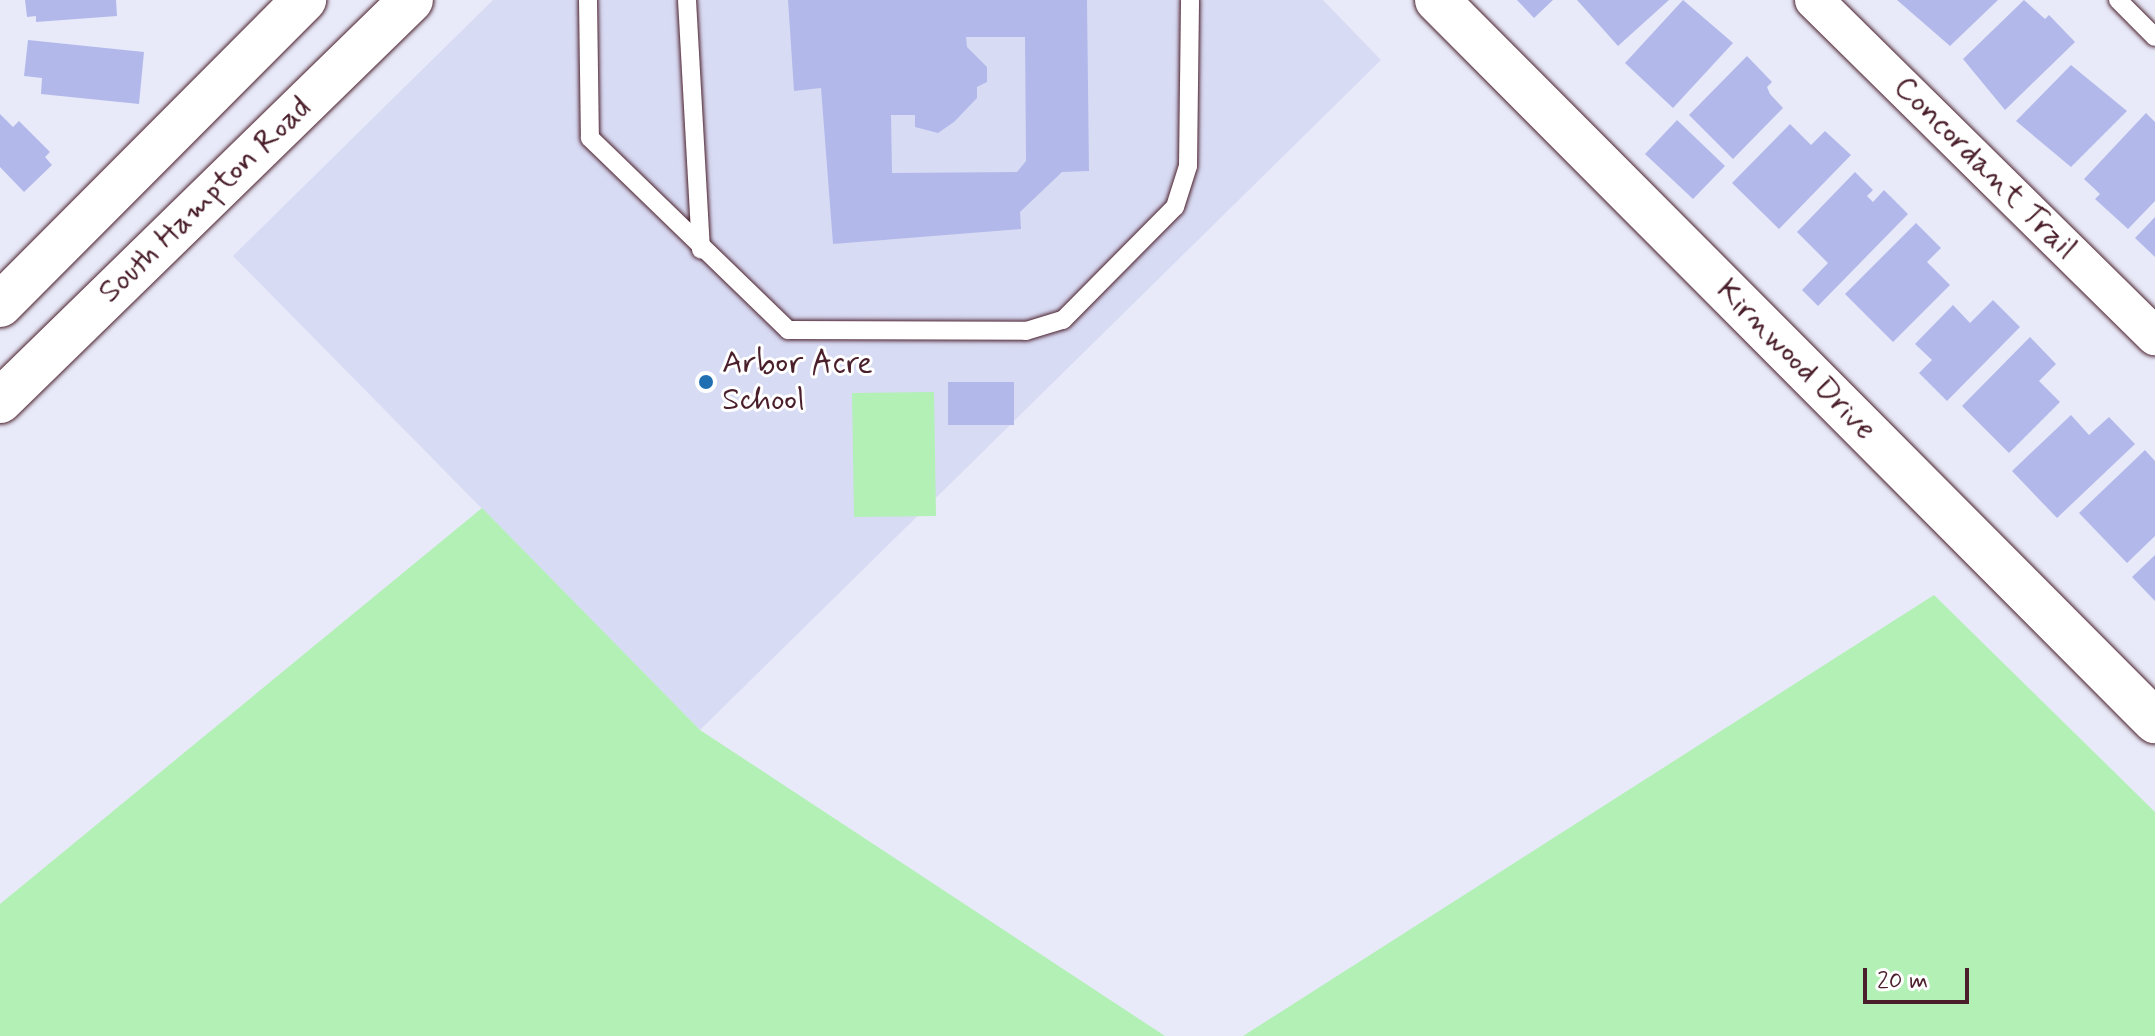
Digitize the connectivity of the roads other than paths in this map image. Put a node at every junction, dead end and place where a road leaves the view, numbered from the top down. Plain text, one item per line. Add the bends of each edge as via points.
1 (304, 0) edge
2 (411, 0) edge
3 (588, 0) edge
4 (687, 0) edge
5 (1190, 0) edge
6 (1437, 0) edge
7 (1814, 0) edge
8 (2118, 0) edge
9 (2155, 37) edge
10 (701, 250) junction
11 (0, 305) edge
12 (2155, 336) edge
13 (1, 398) edge
14 (2155, 721) edge

1 - 11 street
2 - 13 street, South Hampton Road
3 - 10 lane via 590,138
4 - 10 lane
5 - 10 lane via 1188,166 1175,207 1063,320 1026,331 788,330
6 - 14 street, Kirnwood Drive
7 - 12 street, Concordant Trail
8 - 9 lane

